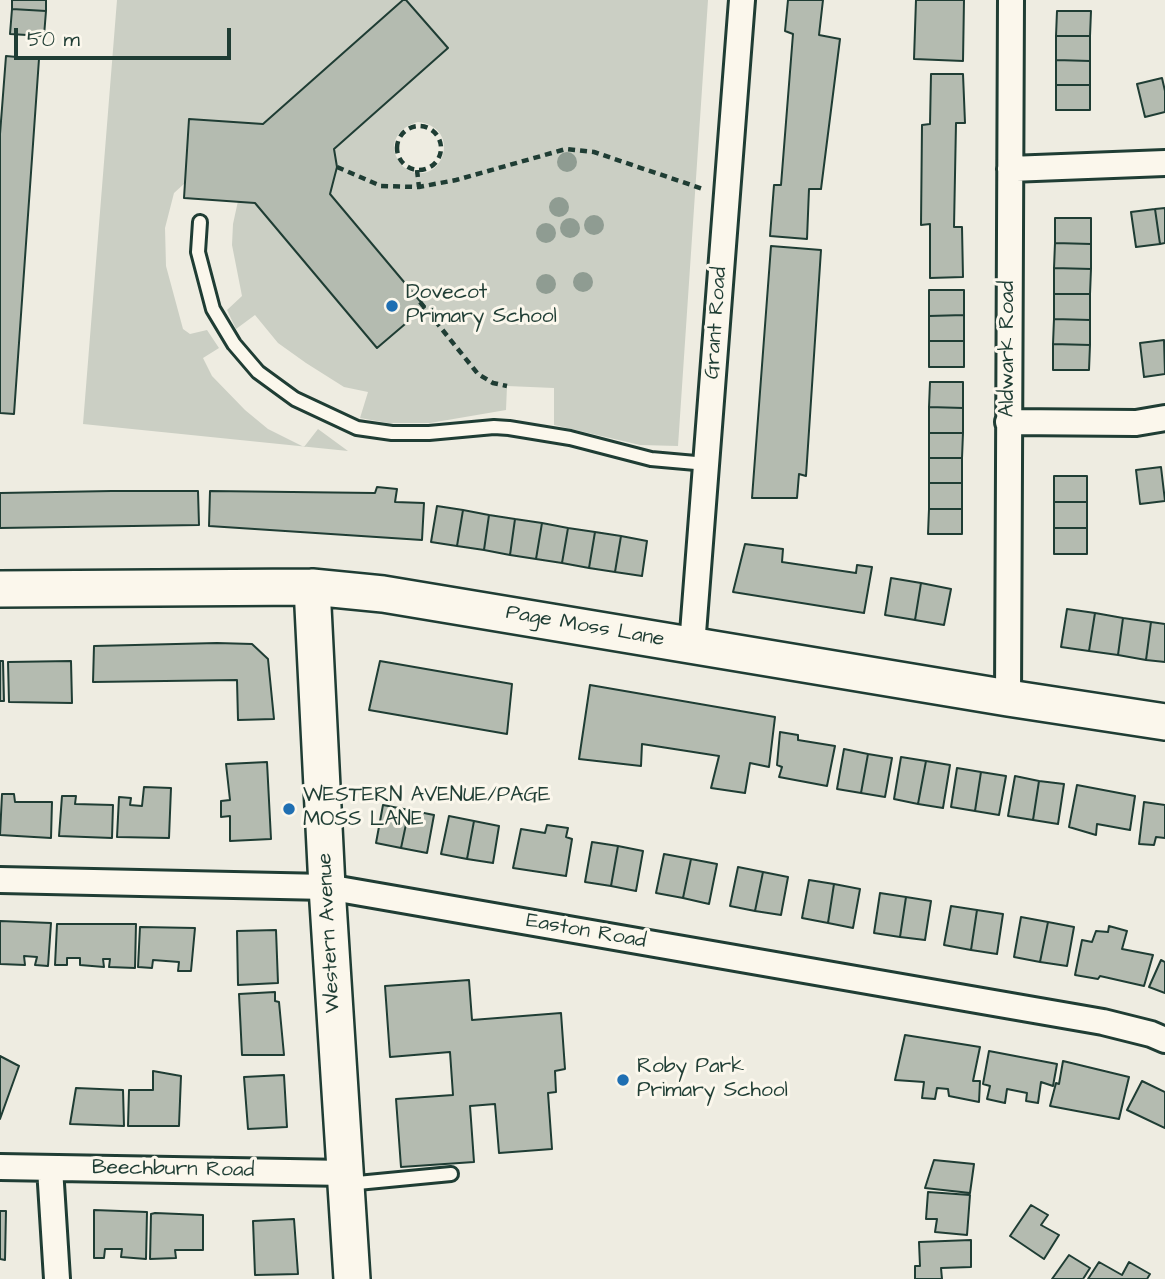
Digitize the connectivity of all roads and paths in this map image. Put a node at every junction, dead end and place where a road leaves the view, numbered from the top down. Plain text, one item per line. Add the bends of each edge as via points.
1 (742, 0) edge
2 (1011, 0) edge
3 (1165, 163) edge
4 (337, 167) dead end
5 (1010, 169) junction
6 (417, 170) junction
7 (419, 187) junction
8 (726, 191) junction
9 (200, 222) dead end
10 (421, 302) dead end
11 (507, 386) dead end
12 (1165, 418) edge
13 (1008, 422) junction
14 (707, 464) junction
15 (312, 587) junction
16 (0, 589) edge
17 (692, 646) junction
18 (1008, 698) junction
19 (1165, 722) edge
20 (0, 880) edge
21 (327, 887) junction
22 (1165, 1040) edge
23 (0, 1167) edge
24 (50, 1168) junction
25 (451, 1174) dead end
26 (346, 1179) junction
27 (57, 1279) edge
28 (352, 1279) edge

1 - 8 street, Grant Road
2 - 5 street, Aldwark Road
3 - 5 street
4 - 7 path via 381,186
5 - 13 street, Aldwark Road
6 - 6 path via 437,162 442,148 437,135 418,125 400,136 397,151 404,163
6 - 7 path
7 - 8 path via 566,149 594,152 703,189
8 - 14 street, Grant Road
9 - 14 lane via 198,252 213,309 234,344 258,372 295,398 357,428 429,433 509,428 650,459
10 - 11 path via 478,374
12 - 13 street via 1136,423
13 - 18 street, Aldwark Road
14 - 17 street, Grant Road
15 - 16 street, Page Moss Lane
15 - 17 street, Page Moss Lane via 383,594
15 - 21 street, Western Avenue
17 - 18 street, Page Moss Lane
18 - 19 street, Page Moss Lane
20 - 21 street, Easton Road
21 - 22 street, Easton Road via 1103,1022
21 - 26 street, Western Avenue
23 - 24 street, Beechburn Road
24 - 26 street, Beechburn Road
24 - 27 street
25 - 26 lane
26 - 28 street, Western Avenue

